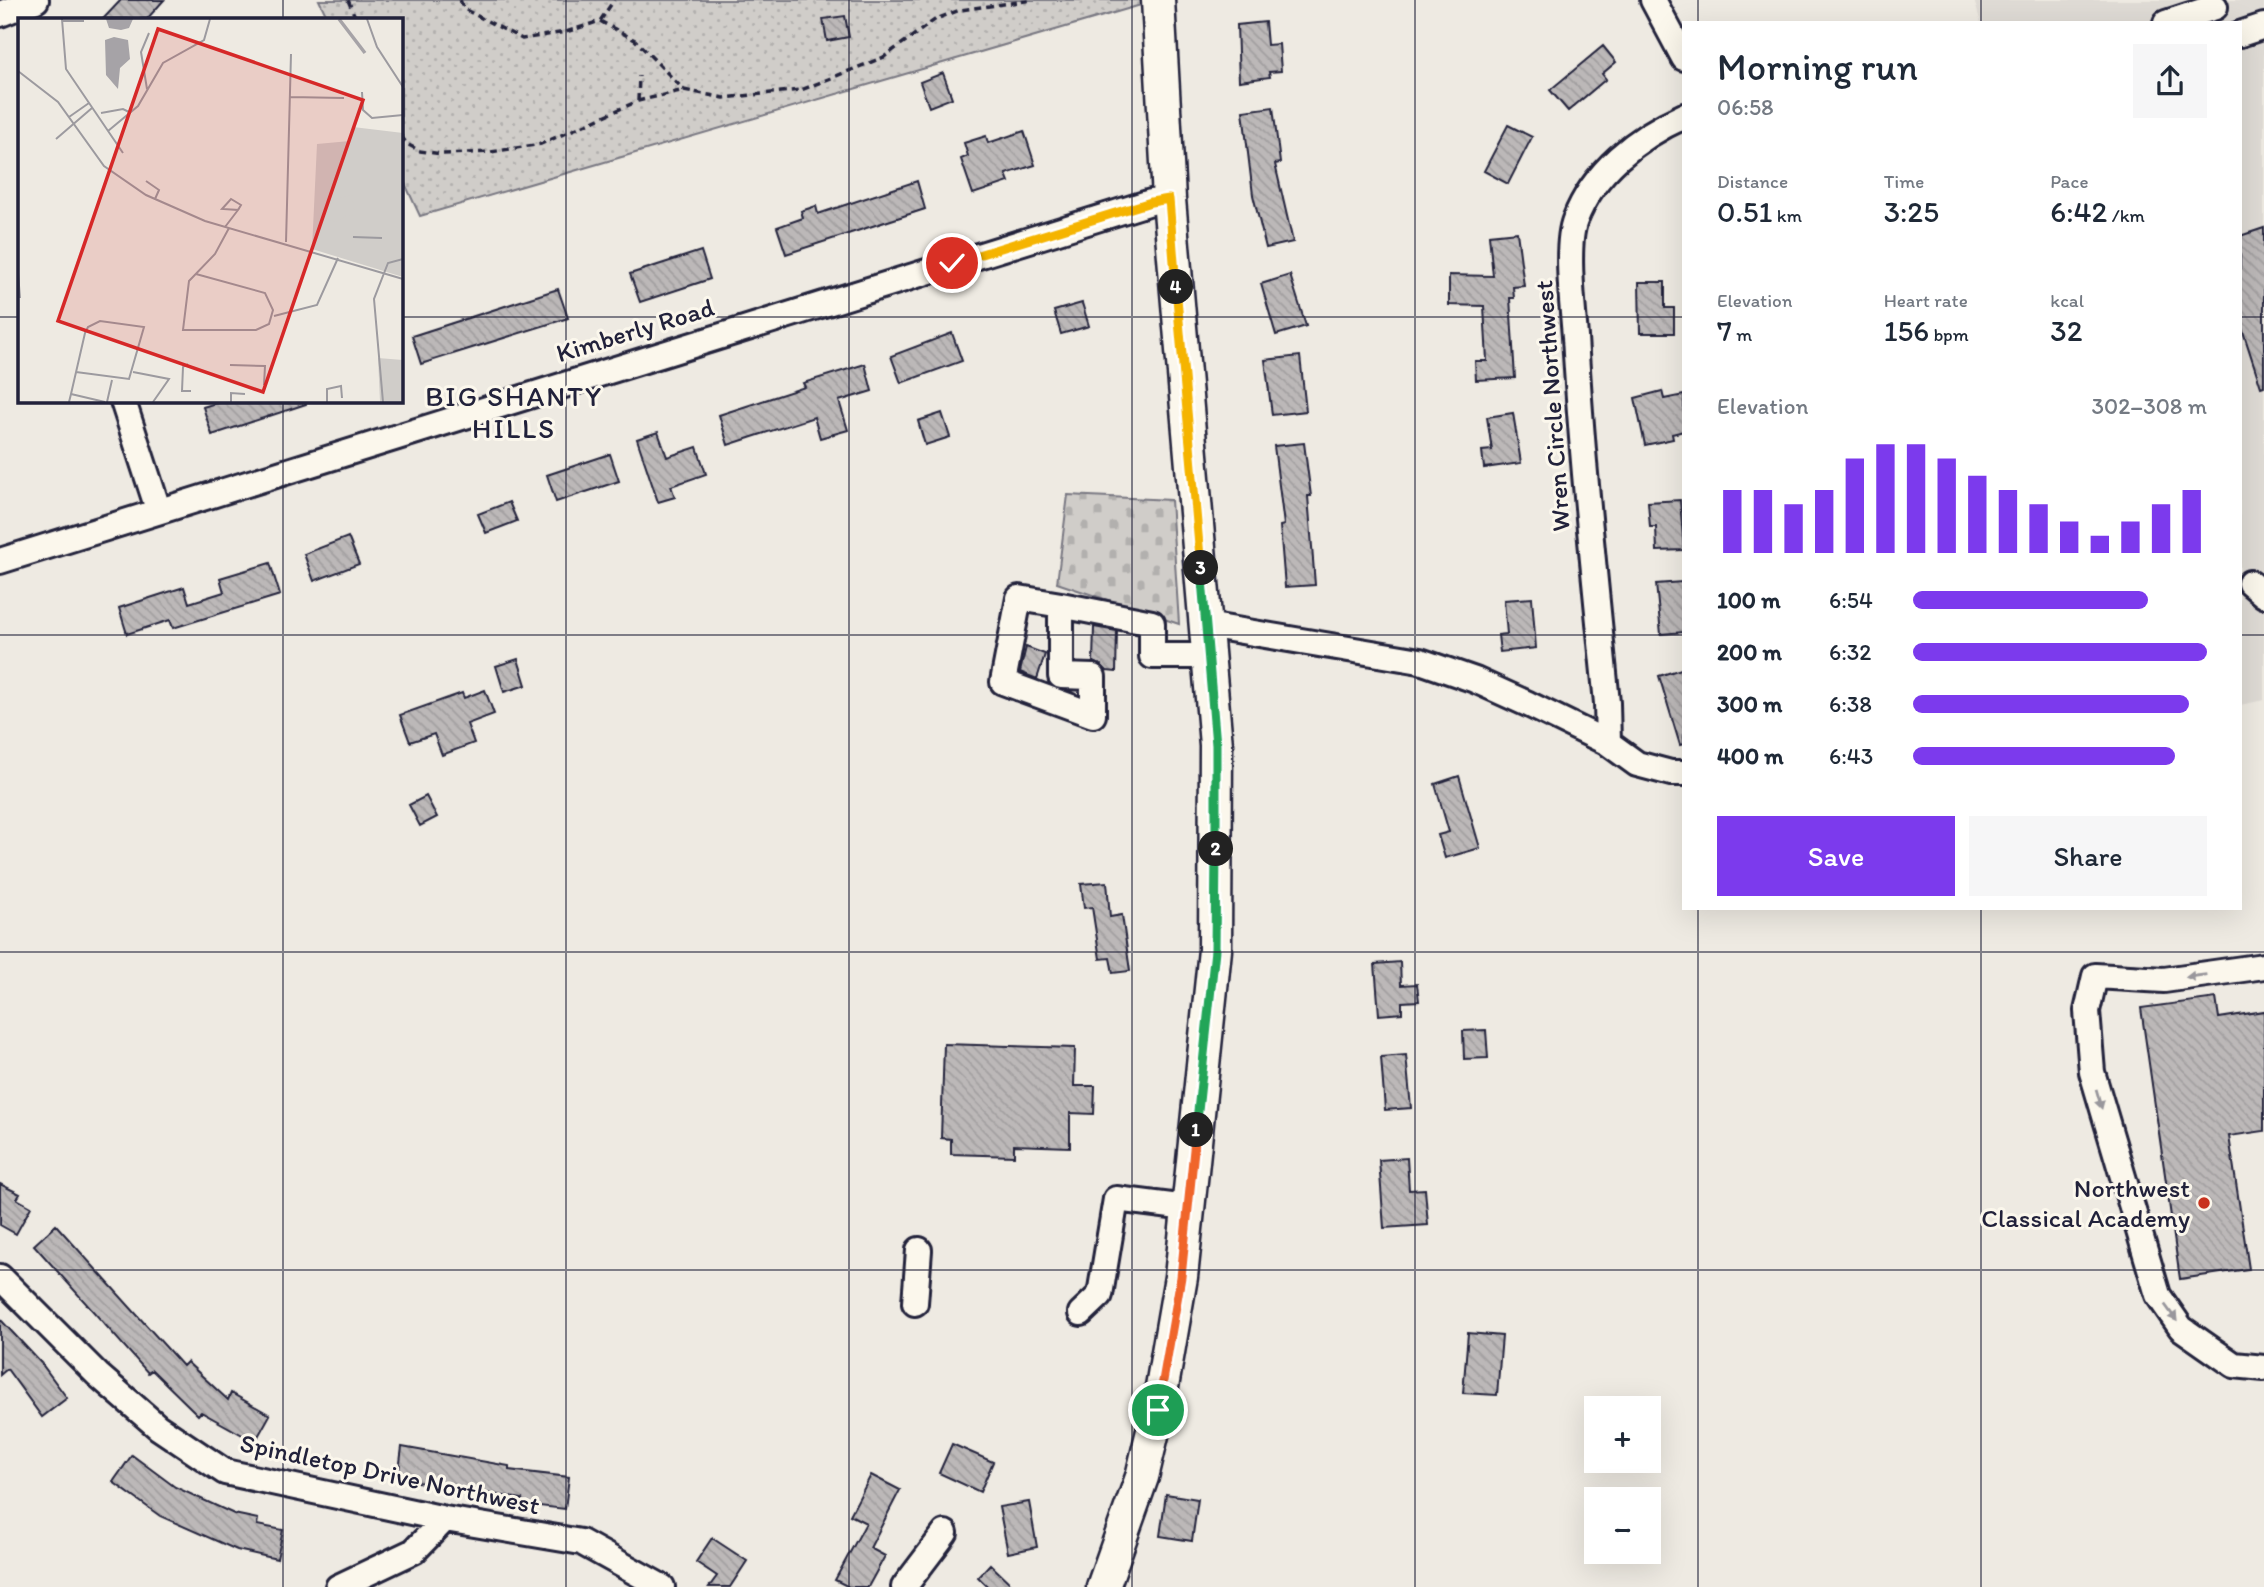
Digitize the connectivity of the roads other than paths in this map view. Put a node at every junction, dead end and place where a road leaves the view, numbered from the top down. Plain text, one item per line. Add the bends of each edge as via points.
1 (36, 0) edge
2 (1158, 0) edge
3 (1653, 0) edge
4 (2215, 7) dead end
5 (0, 15) edge
6 (2172, 21) edge
7 (2264, 26) edge
8 (2242, 33) edge
9 (1682, 54) edge
10 (1682, 117) edge
11 (1169, 199) junction
12 (123, 402) edge
13 (158, 509) junction
14 (0, 561) edge
15 (1061, 605) junction
16 (1208, 641) junction
17 (1608, 743) junction
18 (1682, 773) edge
19 (2264, 966) edge
20 (1187, 1208) junction
21 (919, 1250) dead end
22 (0, 1277) edge
23 (915, 1303) dead end
24 (1082, 1313) dead end
25 (2264, 1368) edge
26 (445, 1520) junction
27 (945, 1533) dead end
28 (652, 1584) edge
29 (338, 1587) edge
30 (904, 1587) edge
31 (1103, 1587) edge

1 - 5 street
2 - 11 main road
3 - 9 street
4 - 6 street
7 - 8 street
10 - 17 street, Wren Circle Northwest via 1628,149 1594,182 1573,222 1577,380
11 - 13 street, Kimberly Road
11 - 16 main road
12 - 13 street
13 - 14 street, Kimberly Road
15 - 15 street via 1061,676 1093,677 1093,715 1003,682 1019,598
15 - 16 street via 1152,624 1152,656
16 - 17 street via 1420,661 1475,680
16 - 20 main road via 1217,795 1215,950
17 - 18 street via 1637,764
19 -> 25 street via 2164,980 2095,975 2087,1011 2092,1072 2158,1295 2181,1328 2234,1365
20 - 24 street via 1116,1199 1100,1295
20 - 31 main road via 1181,1277 1158,1410 1130,1516
21 - 23 street
22 - 26 street, Spindletop Drive Northwest via 98,1375 158,1427 225,1472
26 - 28 street, Spindletop Drive Northwest via 582,1542
26 - 29 street via 414,1551
27 - 30 street

